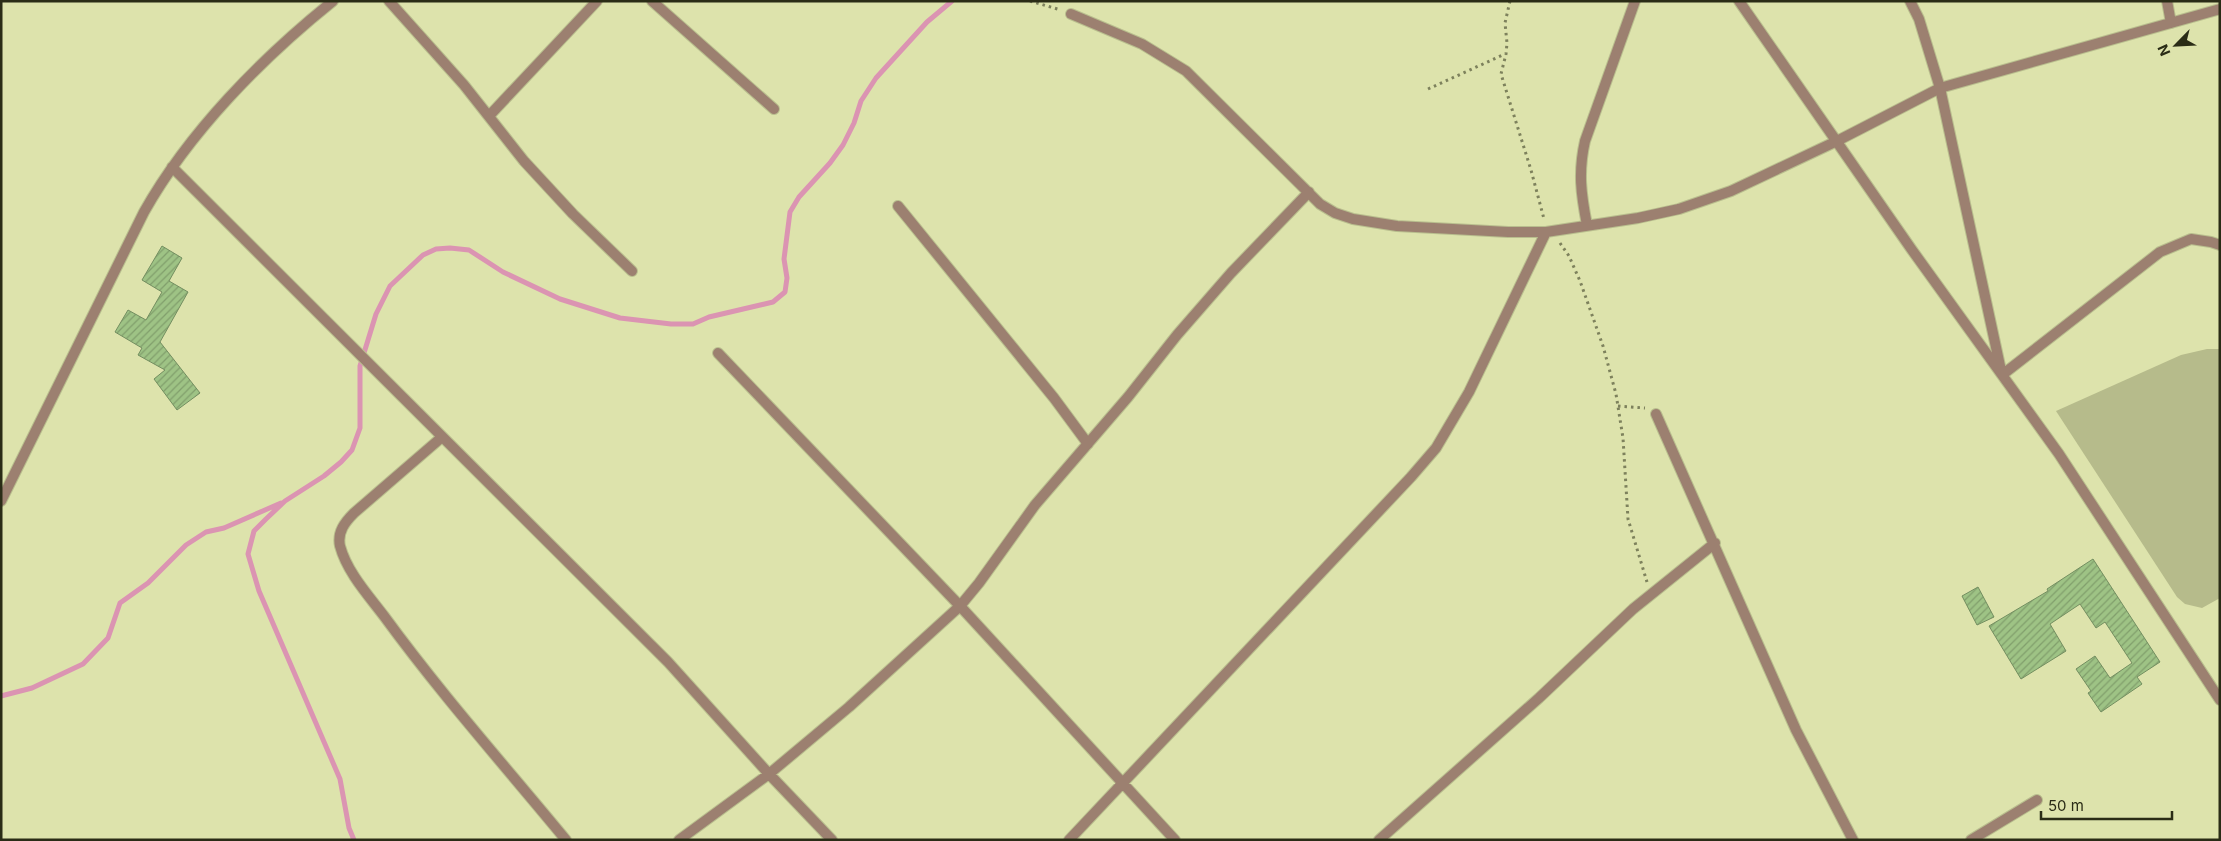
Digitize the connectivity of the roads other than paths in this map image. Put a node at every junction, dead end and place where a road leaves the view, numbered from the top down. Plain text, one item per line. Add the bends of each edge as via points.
1 (333, 1) edge
2 (388, 1) edge
3 (597, 1) edge
4 (652, 1) edge
5 (1635, 1) edge
6 (1739, 1) edge
7 (1910, 1) edge
8 (2167, 1) edge
9 (2220, 9) edge
10 (1071, 14) road end
11 (2171, 22) junction
12 (1940, 88) junction
13 (774, 109) dead end
14 (489, 116) junction
15 (1836, 141) junction
16 (172, 167) junction
17 (1308, 192) junction
18 (898, 206) dead end
19 (1587, 225) junction
20 (1546, 232) junction
21 (2220, 245) edge
22 (632, 271) dead end
23 (718, 354) dead end
24 (2002, 374) junction
25 (1656, 414) road end
26 (442, 437) junction
27 (1088, 444) junction
28 (1, 501) edge
29 (1715, 543) junction
30 (960, 606) junction
31 (2220, 700) edge
32 (769, 774) junction
33 (1122, 782) junction
34 (2037, 800) dead end
35 (566, 840) edge
36 (679, 840) edge
37 (832, 840) edge
38 (1069, 840) edge
39 (1175, 840) edge
40 (1379, 840) edge
41 (1853, 840) edge
42 (1971, 840) edge

1 - 16 street via 270,57 215,114
2 - 14 street
3 - 14 street
4 - 13 street
5 - 19 street via 1584,141 1580,188
6 - 15 street
7 - 12 street via 1919,19
8 - 11 street
9 - 11 street
10 - 17 street via 1142,44 1186,71
11 - 12 street
12 - 15 street
12 - 24 street
14 - 22 street via 524,161
15 - 19 street via 1731,191 1679,209
15 - 24 street
16 - 26 street
16 - 28 street via 144,212
17 - 20 street via 1335,213 1353,219 1416,227
17 - 27 street via 1231,273
18 - 27 street
19 - 20 street
20 - 33 street via 1491,348 1436,448
21 - 24 street via 2192,239 2160,252
23 - 30 street
24 - 31 street via 2117,540
25 - 29 street
26 - 32 street via 668,662
26 - 35 street via 354,513 342,527 340,544 346,562 394,629
27 - 30 street via 1035,505
29 - 40 street via 1633,609
29 - 41 street via 1796,730
30 - 32 street via 849,707
30 - 33 street
32 - 36 street
32 - 37 street
33 - 38 street
33 - 39 street
34 - 42 street

